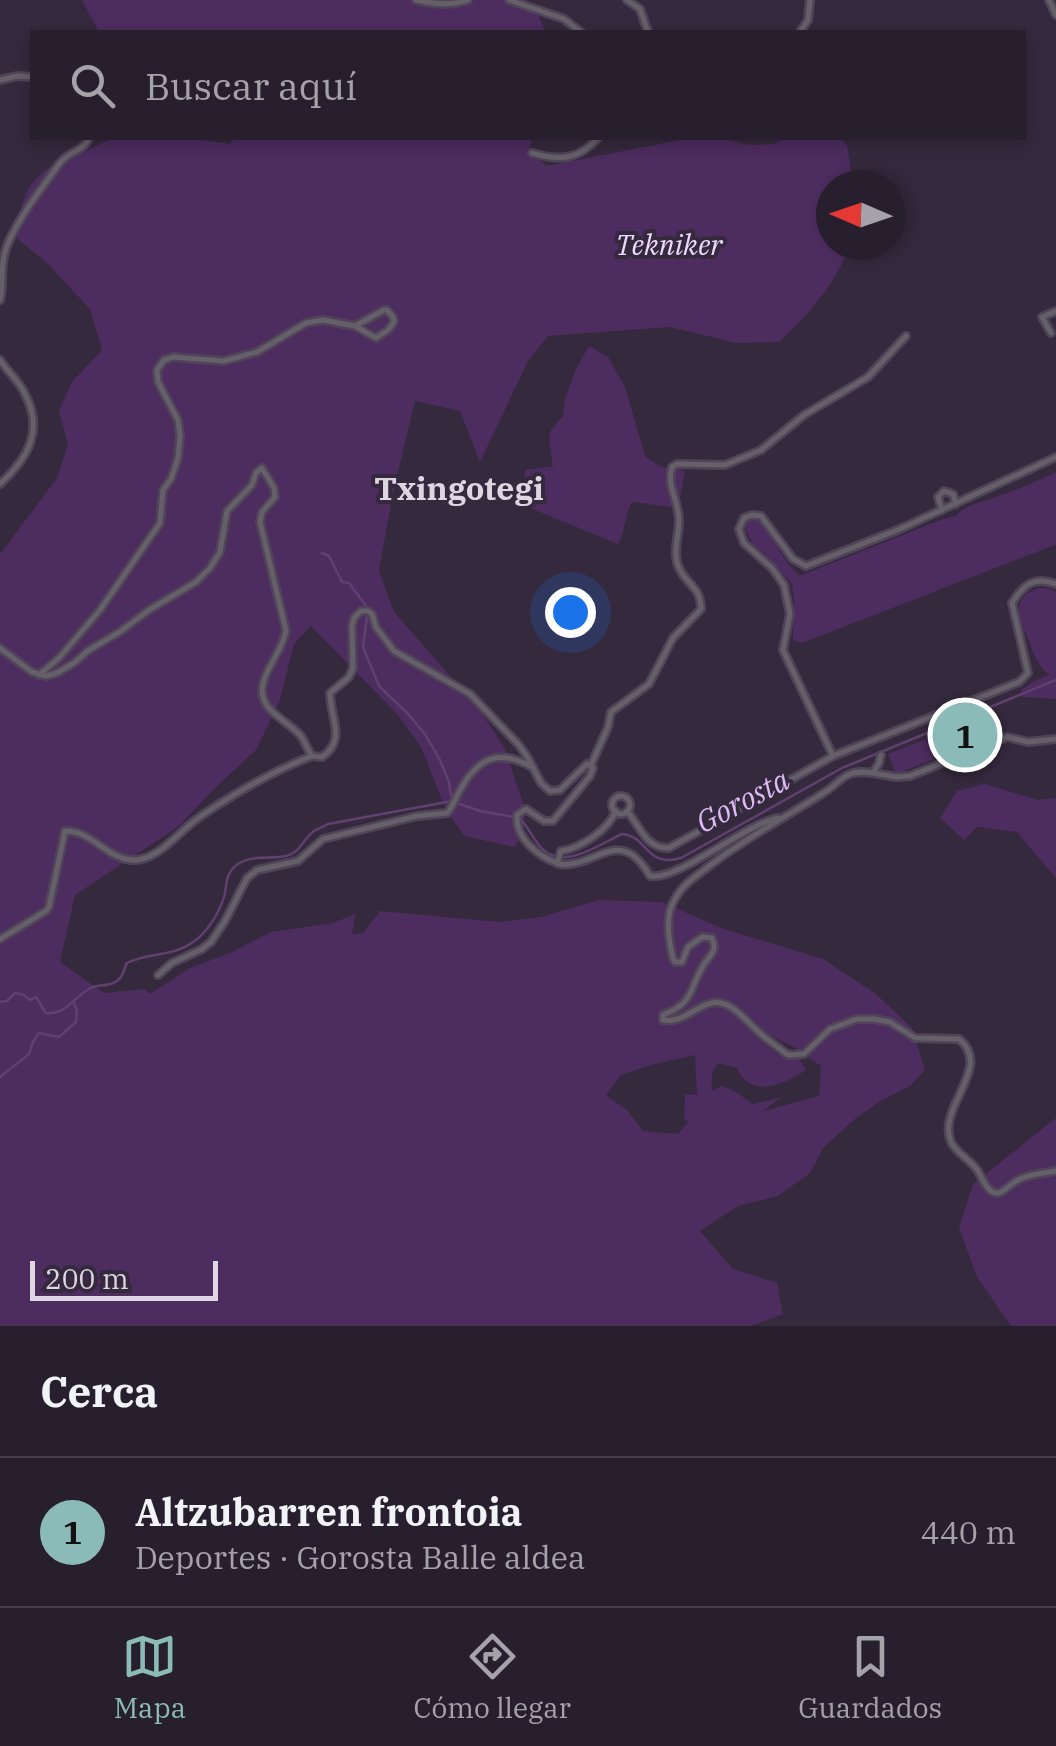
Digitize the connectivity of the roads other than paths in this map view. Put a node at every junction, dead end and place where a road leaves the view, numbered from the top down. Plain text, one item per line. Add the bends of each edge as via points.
1 (416, 0) edge
2 (468, 0) edge
3 (508, 0) edge
4 (627, 0) edge
5 (810, 0) edge
6 (1049, 0) edge
7 (1056, 15) edge
8 (578, 30) edge
9 (647, 30) edge
10 (801, 30) edge
11 (30, 77) edge
12 (0, 80) edge
13 (88, 140) edge
14 (596, 140) edge
15 (532, 154) dead end
16 (0, 300) edge
17 (1056, 311) edge
18 (355, 326) junction
19 (1051, 333) dead end
20 (906, 336) dead end
21 (0, 360) edge
22 (1056, 457) edge
23 (0, 484) edge
24 (953, 505) junction
25 (942, 510) junction
26 (1056, 584) edge
27 (0, 648) edge
28 (39, 675) junction
29 (1056, 739) edge
30 (881, 754) dead end
31 (312, 756) junction
32 (833, 756) junction
33 (591, 765) junction
34 (534, 769) junction
35 (873, 773) junction
36 (616, 811) junction
37 (627, 811) junction
38 (781, 817) junction
39 (559, 859) junction
40 (0, 939) edge
41 (158, 976) dead end
42 (1056, 1171) edge

1 - 2 street
3 - 8 street
4 - 9 street via 640,9
5 - 10 street
6 - 7 street
11 - 12 street
13 - 16 street via 60,163 9,242
14 - 15 street via 568,158
17 - 19 street via 1042,317
18 - 18 street via 384,310 394,322 376,338
18 - 28 street via 322,320 242,356 164,360 156,370 158,382 180,436 160,523 100,610
20 - 33 street via 868,377 804,414 761,450 726,465 672,467 677,560 699,593 701,609 672,638 649,684 612,712
21 - 23 street via 26,397 34,436
22 - 24 street
24 - 25 street
24 - 25 street via 953,494 944,490 938,498
25 - 32 street via 806,566 792,558 761,516 740,524 744,543 784,585 790,608 783,650
26 - 32 street via 1032,581 1012,603 1028,673 1018,682
27 - 28 street
28 - 31 street via 65,669 204,575 220,552 226,511 262,468 276,497 260,522 286,631 263,694
29 - 35 street via 1007,737 910,776
30 - 35 street
31 - 34 street via 322,757 335,745 330,693 352,672 353,622 365,610 394,651 470,694
31 - 40 street via 218,805 142,859 123,858 65,830 49,907
32 - 37 street via 669,848 652,846
33 - 34 street via 554,792
33 - 39 street via 593,772 553,821 526,809 516,818 534,851
34 - 41 street via 509,757 489,758 448,813 323,838 298,861 257,870 211,942
35 - 38 street via 854,772
36 - 37 street
36 - 37 street via 614,799 623,796 630,802
36 - 39 street
38 - 39 street via 657,878 636,857 616,850 572,864
38 - 42 street via 676,896 668,926 675,962 702,937 716,942 688,1001 663,1020 681,1020 721,1002 794,1056 830,1029 874,1018 915,1038 958,1039 968,1048 970,1068 950,1120 954,1147 995,1193 1021,1178

